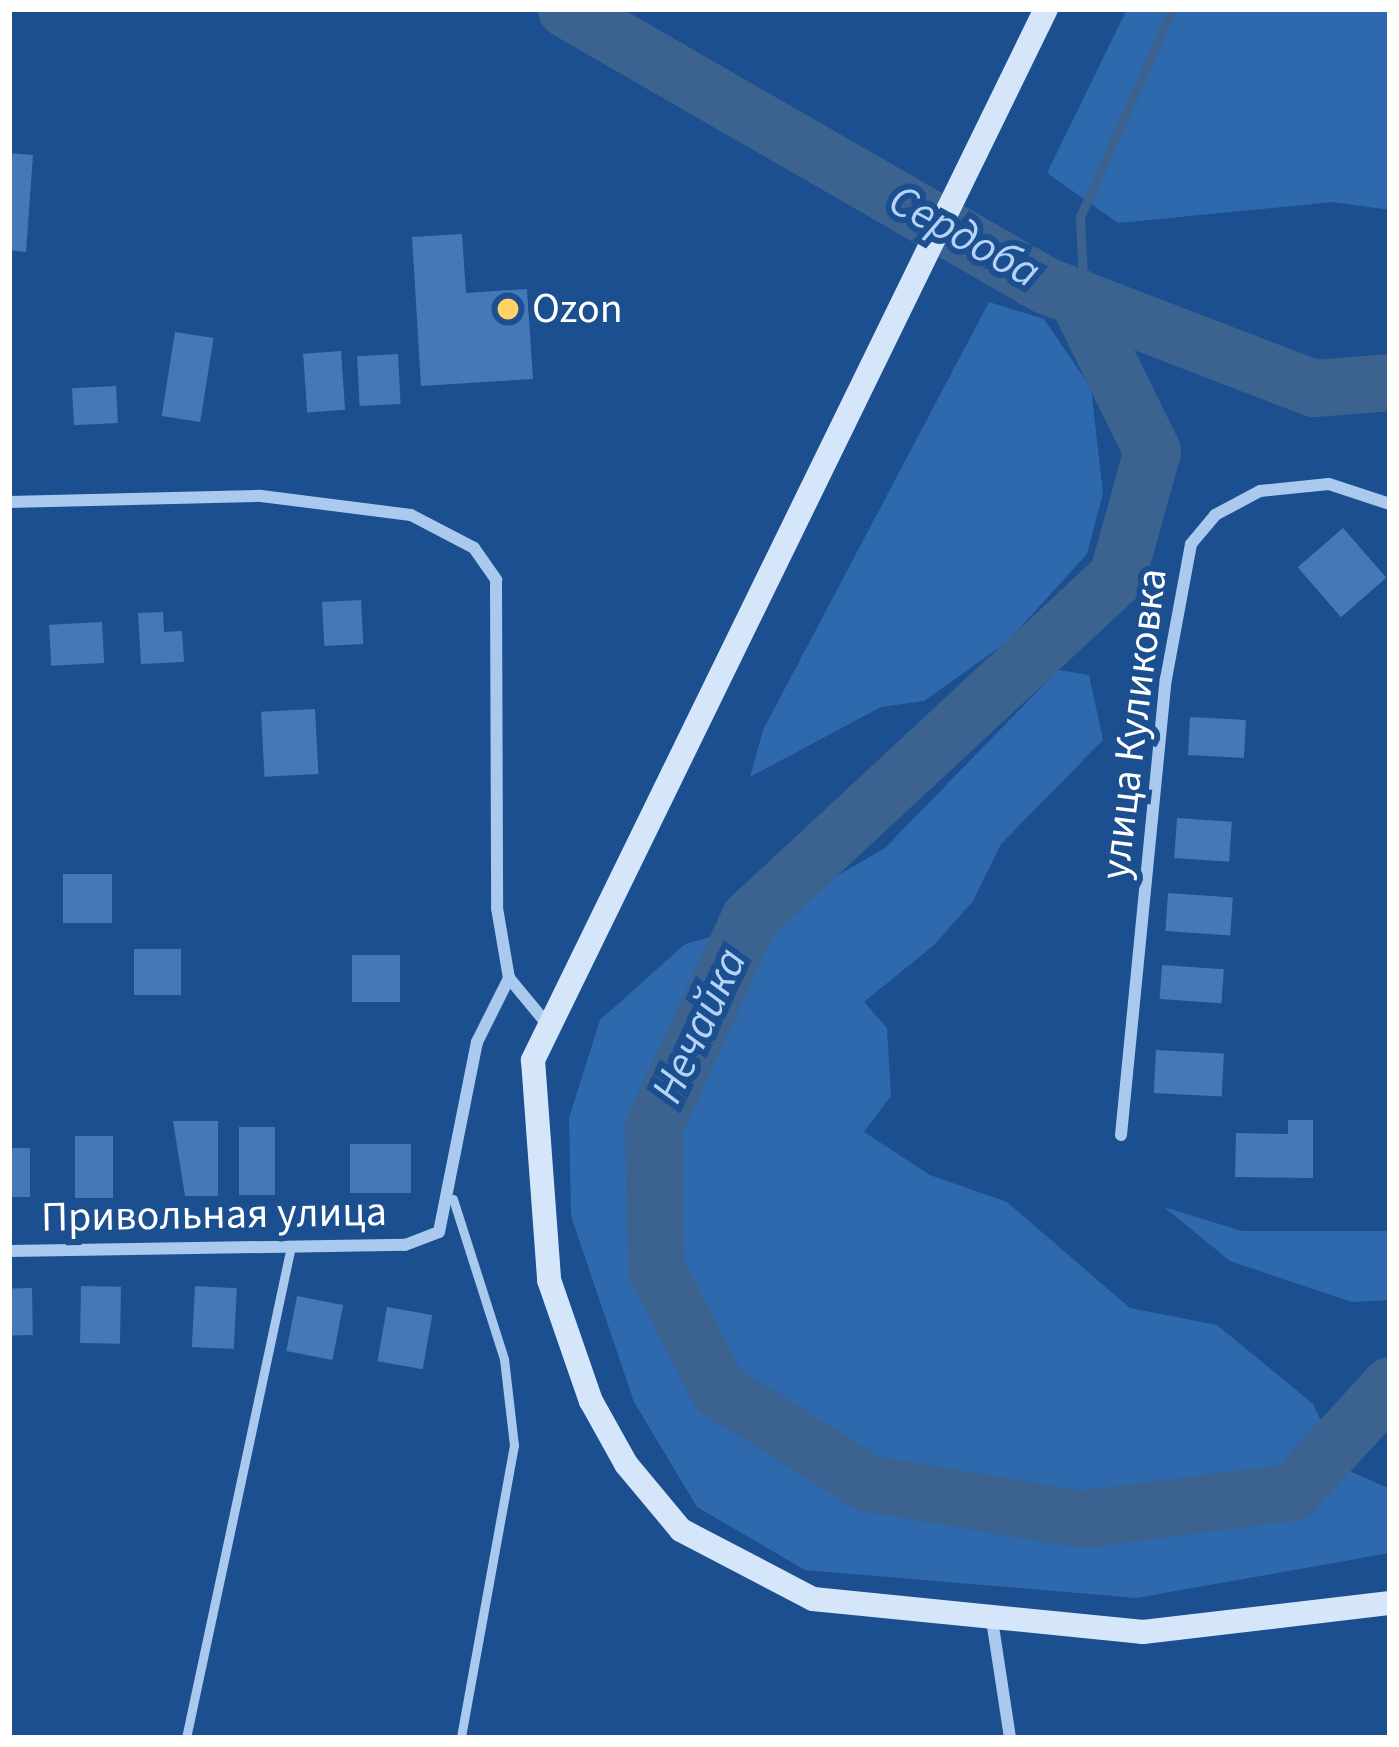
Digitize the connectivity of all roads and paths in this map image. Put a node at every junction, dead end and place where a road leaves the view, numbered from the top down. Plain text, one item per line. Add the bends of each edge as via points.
1 (1046, 9) edge
2 (9, 502) edge
3 (1390, 505) edge
4 (508, 978) junction
5 (548, 1024) junction
6 (1121, 1135) dead end
7 (453, 1199) junction
8 (291, 1246) junction
9 (9, 1251) edge
10 (1390, 1603) edge
11 (992, 1620) junction
12 (186, 1738) edge
13 (460, 1738) edge
14 (1010, 1738) edge

1 - 5 street
2 - 4 street via 261,496 411,515 474,548 496,580 492,815
3 - 6 street, улица Куликовка via 1329,484 1260,491 1215,515 1191,544 1166,679
4 - 5 street
4 - 7 street via 477,1042
5 - 11 street via 533,1060 532,1106 549,1280 591,1401 626,1464 681,1530 813,1599
7 - 8 street, Привольная улица via 439,1232 405,1245
7 - 13 lane via 504,1359 514,1445
8 - 9 street, Привольная улица
8 - 12 lane
10 - 11 street via 1143,1632
11 - 14 street

